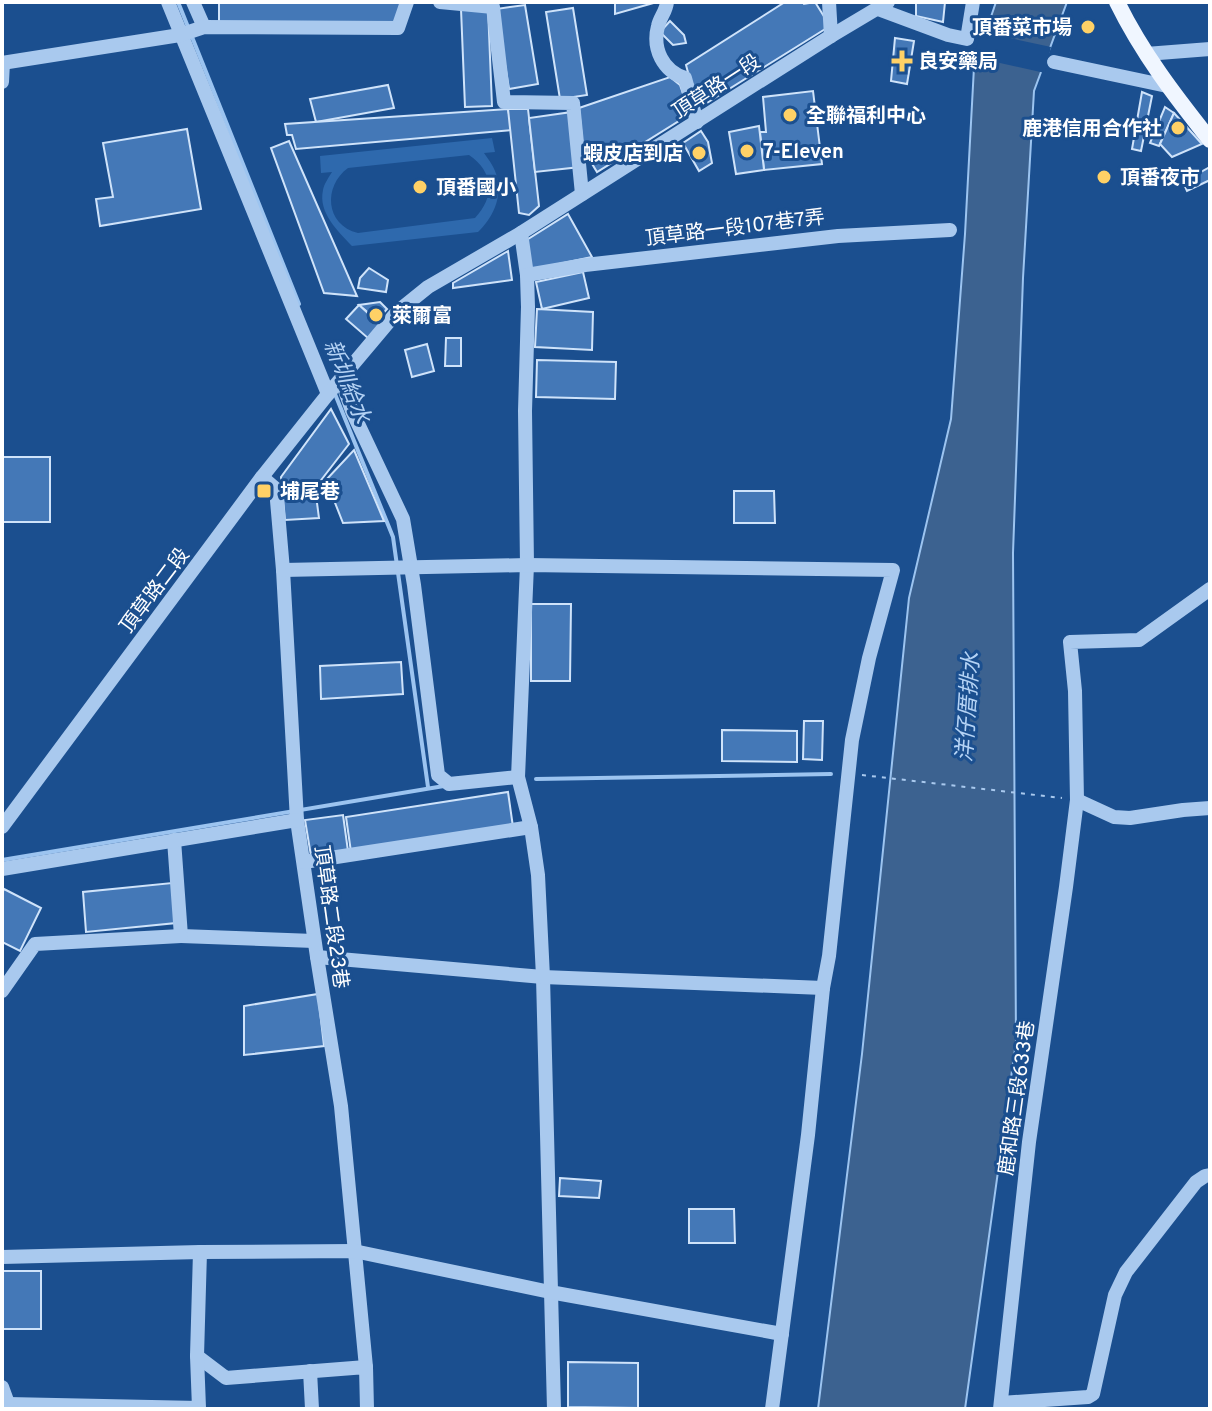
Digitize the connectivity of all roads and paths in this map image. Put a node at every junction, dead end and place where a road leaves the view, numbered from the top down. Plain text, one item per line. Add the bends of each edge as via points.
1 (168, 2) edge
2 (193, 2) edge
3 (407, 2) edge
4 (440, 2) edge
5 (667, 2) edge
6 (829, 2) edge
7 (973, 2) edge
8 (1117, 2) edge
9 (883, 6) edge
10 (204, 27) junction
11 (180, 35) junction
12 (831, 36) junction
13 (1210, 49) edge
14 (1146, 54) junction
15 (1054, 62) dead end
16 (2, 63) edge
17 (2, 82) edge
18 (1167, 86) junction
19 (697, 122) junction
20 (1210, 140) edge
21 (582, 194) junction
22 (950, 230) dead end
23 (521, 233) junction
24 (527, 275) junction
25 (341, 379) junction
26 (328, 394) junction
27 (262, 477) junction
28 (527, 565) junction
29 (412, 566) junction
30 (283, 570) junction
31 (1210, 589) edge
32 (849, 774) junction
33 (518, 777) junction
34 (1077, 800) junction
35 (1210, 808) edge
36 (297, 820) junction
37 (2, 827) edge
38 (531, 827) junction
39 (174, 840) junction
40 (304, 862) junction
41 (2, 869) edge
42 (181, 936) junction
43 (314, 941) junction
44 (317, 957) junction
45 (543, 977) junction
46 (823, 988) junction
47 (2, 991) edge
48 (1210, 1175) edge
49 (354, 1251) junction
50 (200, 1252) junction
51 (2, 1257) edge
52 (550, 1292) junction
53 (782, 1334) junction
54 (197, 1356) junction
55 (366, 1367) junction
56 (310, 1371) junction
57 (2, 1387) edge
58 (9, 1406) edge
59 (1001, 1406) edge
60 (118, 1408) edge
61 (312, 1409) edge
62 (367, 1409) edge
63 (554, 1409) edge
64 (772, 1409) edge

1 - 11 street
2 - 10 street
3 - 10 street via 398,28
4 - 21 street via 493,7 504,102 573,103
5 - 19 street via 656,34 659,52 665,67 685,78
6 - 12 street
7 - 9 street via 967,39
8 - 14 main road
9 - 12 street, 頂草路一段
10 - 11 street
11 - 16 street
11 - 26 street
12 - 19 street, 頂草路一段
13 - 14 street
14 - 18 main road
15 - 18 street
16 - 17 street
18 - 20 main road
19 - 21 street, 頂草路一段
21 - 23 street, 頂草路一段
22 - 24 street, 頂草路一段107巷7弄 via 838,236
23 - 24 street
23 - 25 street, 頂草路一段 via 412,299
24 - 28 street
25 - 26 street, 頂草路二段
25 - 29 street via 403,519
26 - 27 street, 頂草路二段
27 - 30 street, 頂草路二段23巷 via 276,489
27 - 37 street, 頂草路二段
28 - 29 street
28 - 32 street via 893,570 869,658
28 - 33 street
29 - 30 street
29 - 33 street via 438,775 449,784
30 - 36 street, 頂草路二段23巷
31 - 34 street, 鹿和路三段633巷 via 1139,640 1070,642
32 - 34 path
32 - 46 street
33 - 38 street
34 - 35 street via 1114,817 1130,818
34 - 59 street, 鹿和路三段633巷 via 1029,1142
36 - 39 street
36 - 40 street, 頂草路二段23巷
38 - 40 street
38 - 45 street
39 - 41 street
39 - 42 street
40 - 43 street, 頂草路二段23巷
42 - 43 street
42 - 47 street via 35,944
43 - 44 street, 頂草路二段23巷
44 - 45 street
44 - 49 street, 頂草路二段23巷 via 341,1106
45 - 46 street
45 - 52 street
46 - 53 street
48 - 59 street, 鹿和路三段633巷 via 1196,1182 1126,1272 1115,1295 1093,1394
49 - 50 street
49 - 52 street
49 - 55 street, 頂草路二段23巷
50 - 51 street
50 - 54 street
52 - 53 street
52 - 63 street
53 - 64 street
54 - 56 street via 226,1378
54 - 60 street via 199,1408
55 - 56 street
55 - 62 street, 頂草路二段23巷
56 - 61 street
57 - 58 street
58 - 60 street

